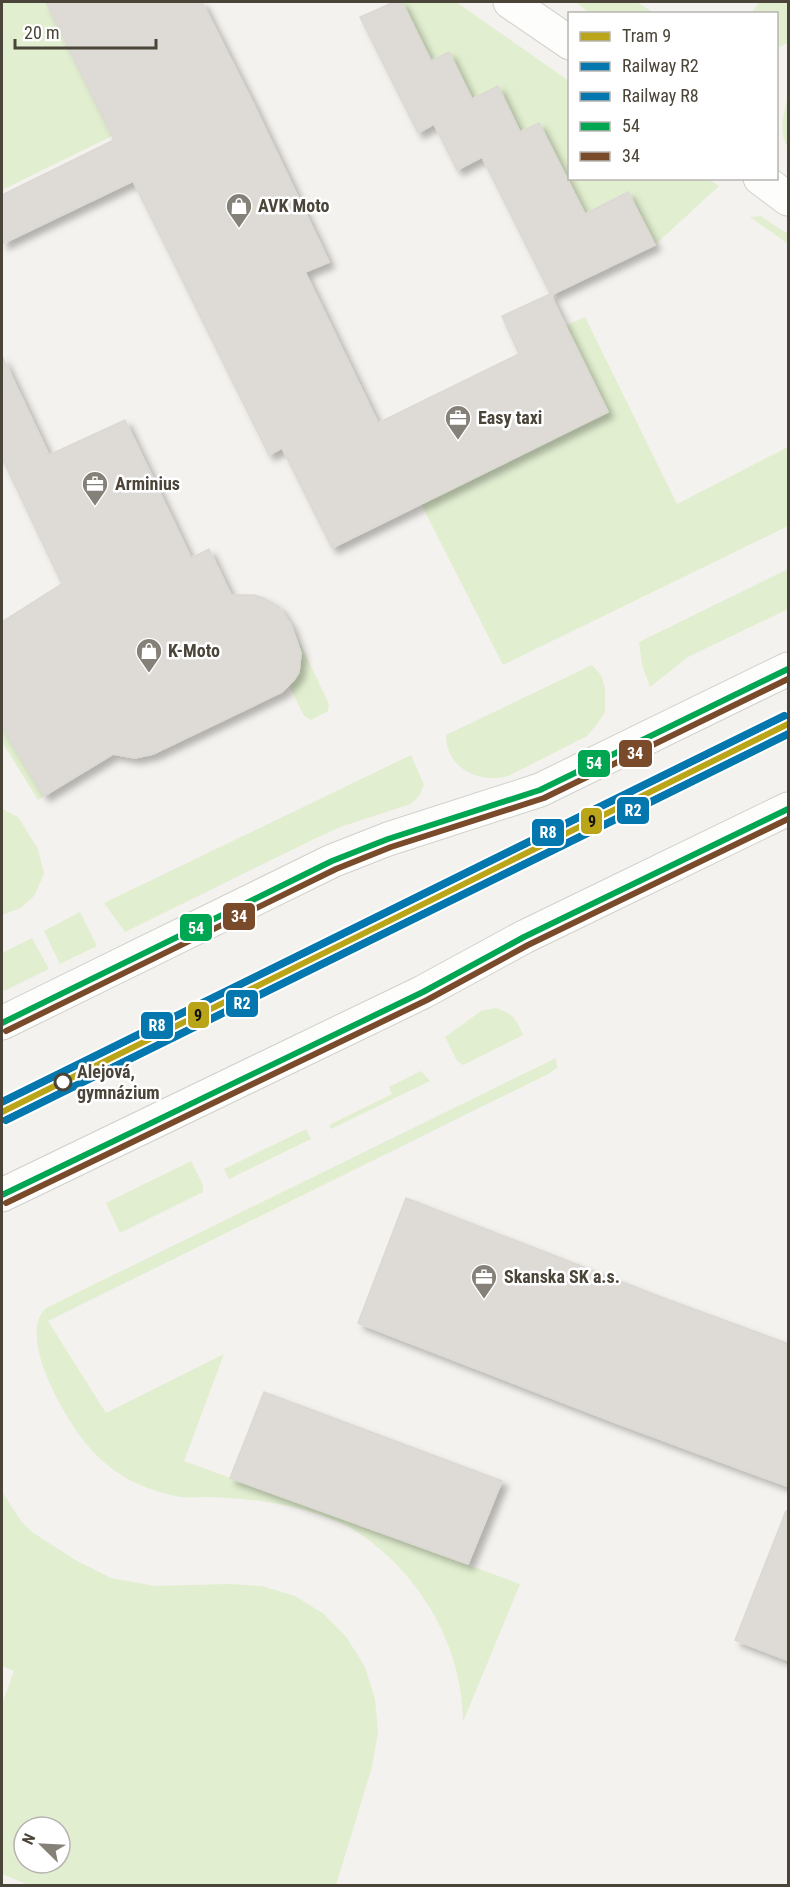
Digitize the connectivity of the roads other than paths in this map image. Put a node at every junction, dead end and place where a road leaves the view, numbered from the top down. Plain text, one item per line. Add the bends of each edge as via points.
1 (510, 2) edge
2 (568, 42) edge
3 (763, 180) edge
4 (789, 199) edge
5 (789, 669) edge
6 (789, 809) edge
7 (2, 1023) edge
8 (2, 1195) edge

1 - 2 street
3 - 4 street
5 - 7 street via 540,790 332,861
6 - 8 street via 524,937 423,992

